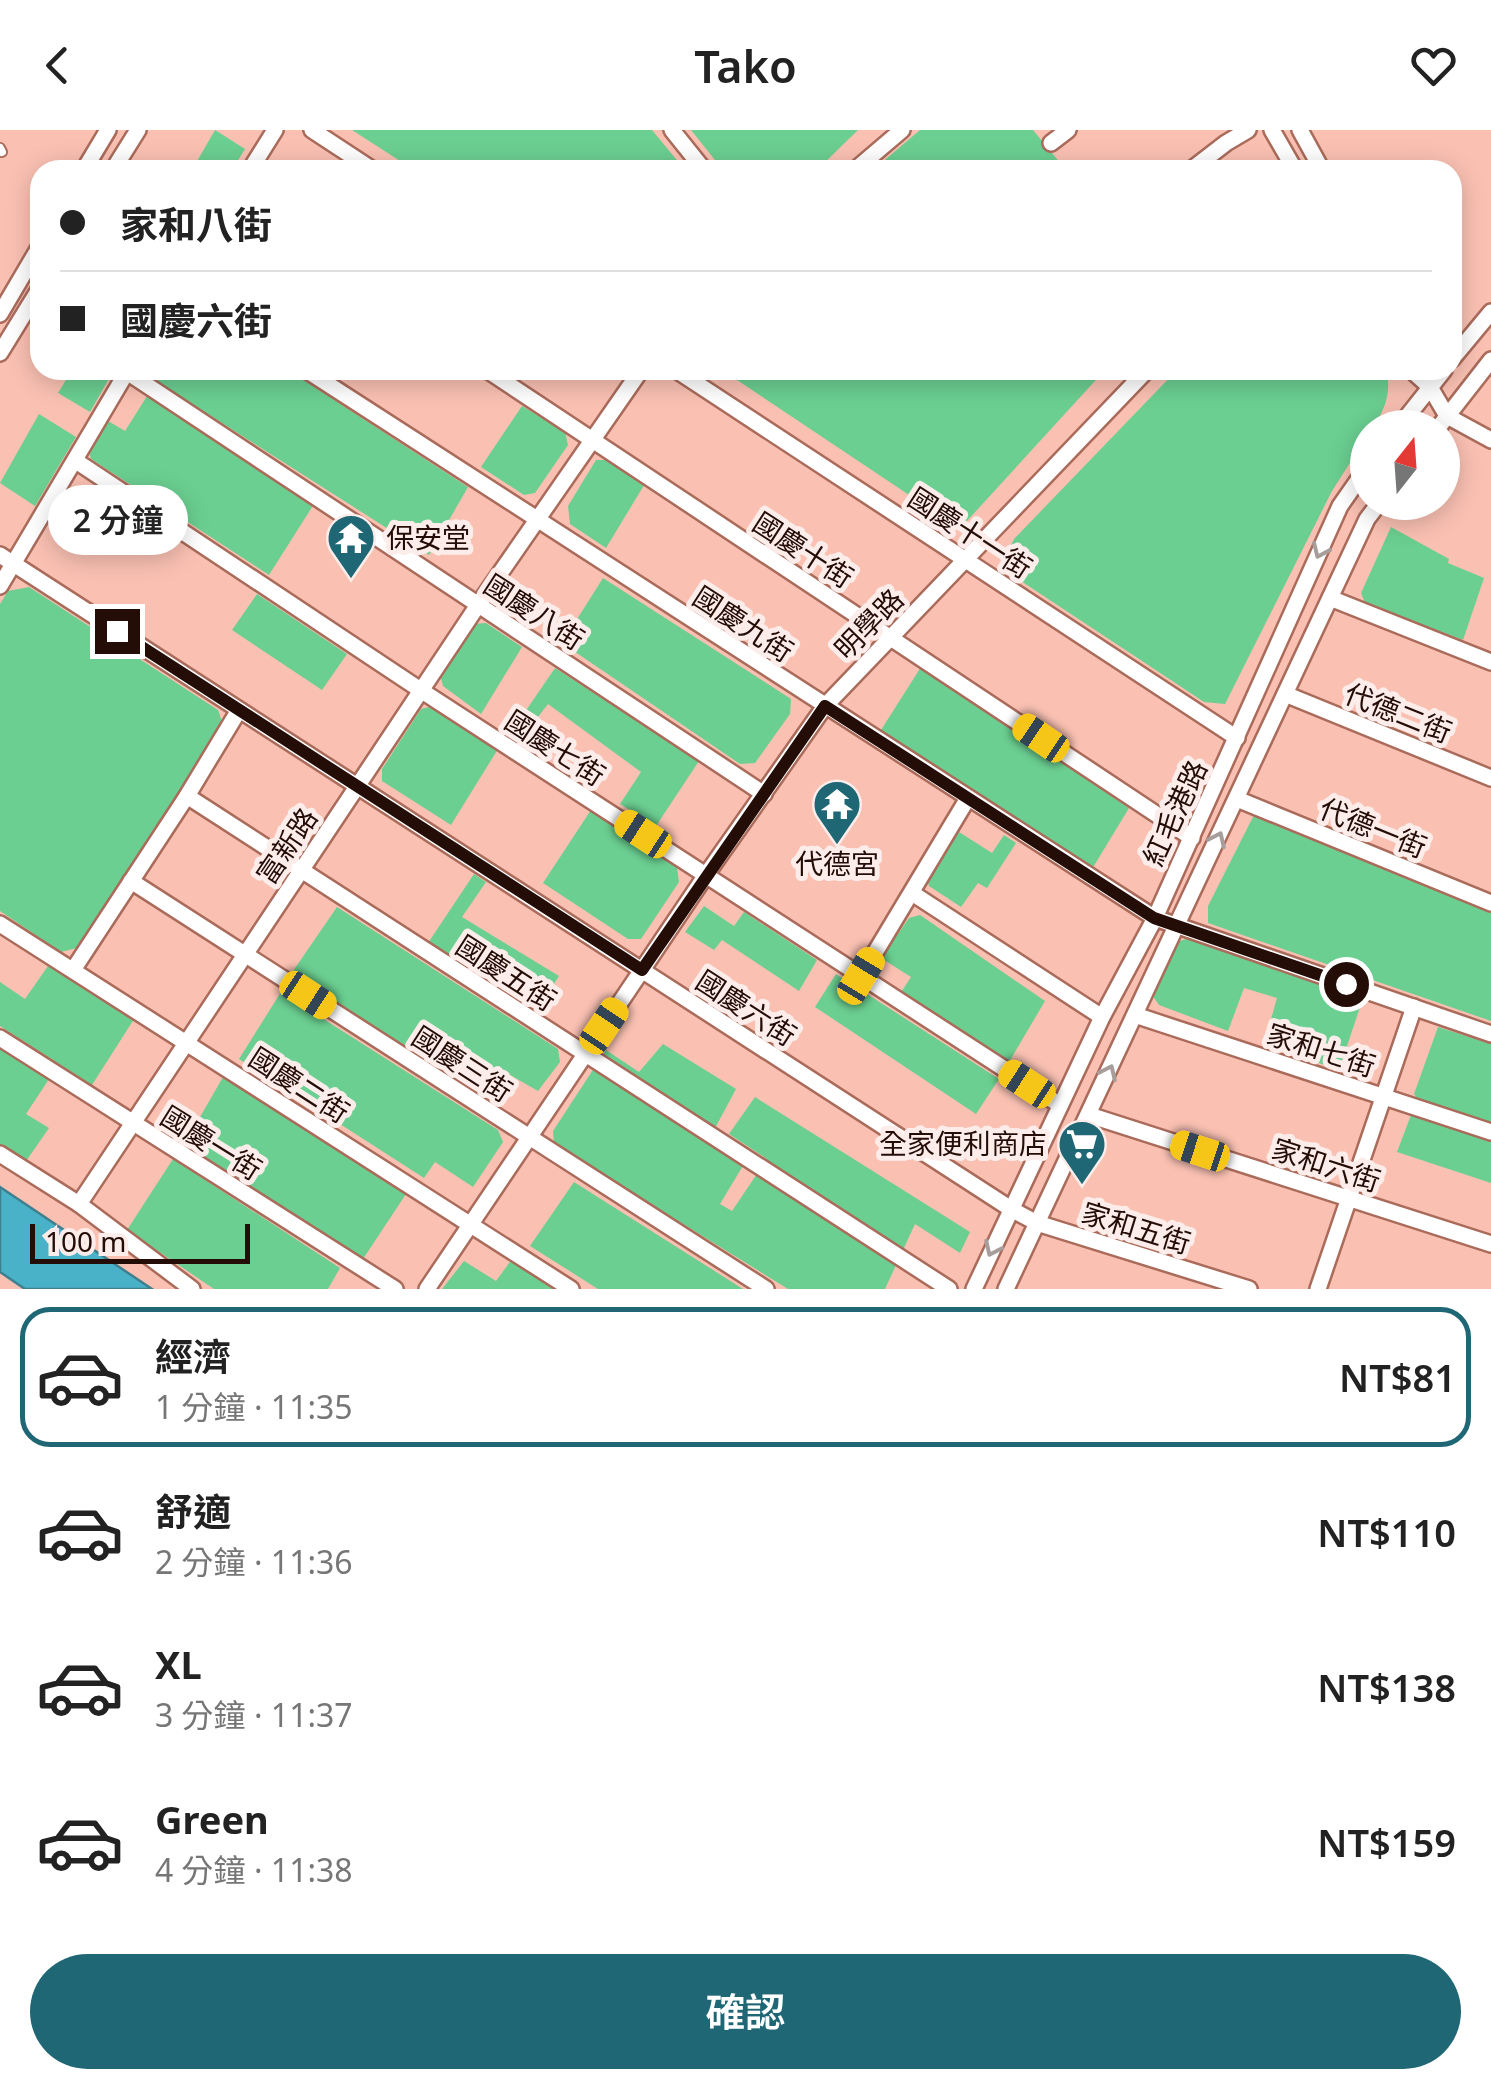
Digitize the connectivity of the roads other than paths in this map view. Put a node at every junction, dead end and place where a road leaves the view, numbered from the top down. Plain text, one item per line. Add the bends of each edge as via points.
1 (108, 130) edge
2 (138, 130) edge
3 (274, 130) edge
4 (312, 130) edge
5 (672, 130) edge
6 (902, 130) edge
7 (1068, 130) edge
8 (1248, 130) edge
9 (1272, 130) edge
10 (1300, 130) edge
11 (1051, 143) dead end
12 (90, 160) edge
13 (119, 160) edge
14 (256, 160) edge
15 (358, 160) edge
16 (696, 160) edge
17 (867, 160) edge
18 (1204, 160) edge
19 (1289, 160) edge
20 (1316, 160) edge
21 (30, 263) edge
22 (30, 304) edge
23 (1491, 312) edge
24 (0, 314) edge
25 (1462, 347) edge
26 (1, 349) edge
27 (1491, 360) edge
28 (123, 380) edge
29 (141, 380) edge
30 (321, 380) edge
31 (502, 380) edge
32 (634, 380) edge
33 (691, 380) edge
34 (1137, 380) edge
35 (1422, 380) edge
36 (1428, 380) edge
37 (1436, 380) edge
38 (1430, 388) junction
39 (1412, 410) edge
40 (1438, 410) edge
41 (1452, 410) edge
42 (1460, 428) edge
43 (590, 440) junction
44 (1491, 440) edge
45 (76, 460) junction
46 (1350, 492) edge
47 (536, 520) junction
48 (1367, 520) edge
49 (7, 560) edge
50 (966, 560) junction
51 (0, 586) edge
52 (1330, 598) junction
53 (478, 605) junction
54 (890, 638) junction
55 (1491, 662) edge
56 (422, 692) junction
57 (1286, 694) junction
58 (825, 706) junction
59 (238, 710) junction
60 (1237, 738) junction
61 (1491, 778) edge
62 (358, 787) junction
63 (764, 794) junction
64 (187, 796) junction
65 (968, 798) junction
66 (1237, 799) junction
67 (1192, 838) junction
68 (301, 870) junction
69 (706, 876) junction
70 (131, 881) junction
71 (912, 893) junction
72 (1491, 903) edge
73 (1154, 918) junction
74 (0, 924) edge
75 (1175, 926) junction
76 (245, 954) junction
77 (73, 970) junction
78 (642, 970) junction
79 (861, 976) junction
80 (1414, 1008) junction
81 (1135, 1015) junction
82 (1102, 1017) junction
83 (1491, 1034) edge
84 (0, 1038) edge
85 (186, 1042) junction
86 (586, 1054) junction
87 (1384, 1097) junction
88 (1060, 1105) junction
89 (1089, 1115) junction
90 (132, 1122) junction
91 (1491, 1132) edge
92 (530, 1137) junction
93 (0, 1154) edge
94 (1349, 1198) junction
95 (79, 1204) junction
96 (1011, 1209) junction
97 (1037, 1223) junction
98 (470, 1225) junction
99 (1491, 1244) edge
100 (192, 1289) edge
101 (394, 1289) edge
102 (428, 1289) edge
103 (571, 1289) edge
104 (766, 1289) edge
105 (949, 1289) edge
106 (974, 1289) edge
107 (1006, 1289) edge
108 (1249, 1289) edge
109 (1318, 1289) edge

1 - 12 street
2 - 13 street
3 - 14 street
4 - 15 street
5 - 16 street
6 - 17 street
7 - 11 street
8 - 18 street
9 - 19 street
10 - 20 street
21 - 24 street
22 - 26 street
23 - 25 street
27 - 41 street
28 - 45 street
29 - 53 street, 國慶八街
30 - 47 street, 國慶九街
31 - 43 street, 國慶十街
32 - 43 street, 富新路
33 - 50 street, 國慶十一街
34 - 50 street, 明學路
35 - 38 street
36 - 38 street
37 - 38 street
38 - 39 street
38 - 40 street
42 - 44 street
43 - 47 street, 富新路
43 - 54 street, 國慶十街
45 - 49 street
45 - 56 street, 國慶七街
46 -> 60 street, 紅毛港路
47 - 53 street, 富新路
47 - 58 street, 國慶九街
48 - 52 street, 紅毛港路
49 - 51 street
49 - 59 street, 國慶六街
50 - 54 street, 明學路
50 - 60 street, 國慶十一街
52 - 55 street
52 - 57 street, 紅毛港路
53 - 56 street, 富新路
53 - 63 street, 國慶八街
54 - 58 street, 明學路
54 - 67 street, 國慶十街
56 - 62 street, 富新路
56 - 69 street, 國慶七街
57 - 61 street, 代德二街
57 - 66 street, 紅毛港路
58 - 63 street, 明學路
58 - 65 street, 國慶九街
59 - 62 street, 國慶六街
59 - 64 street
60 - 67 street, 紅毛港路
62 - 68 street, 富新路
62 - 78 street, 國慶六街
63 - 69 street, 明學路
64 - 68 street, 國慶五街
64 - 70 street
65 - 71 street
65 - 73 street, 國慶九街
66 - 72 street, 代德一街
75 -> 66 street, 紅毛港路
67 - 73 street, 紅毛港路
68 - 76 street, 富新路
68 - 86 street, 國慶五街
69 - 78 street, 明學路
69 - 79 street, 國慶七街
70 - 76 street, 國慶三街
70 - 77 street
71 - 79 street
71 - 82 street
73 - 75 street, 國慶九街
73 - 82 street, 紅毛港路
74 - 77 street, 國慶二街
75 - 80 street, 國慶九街
75 - 81 street, 紅毛港路
76 - 85 street, 富新路
76 - 92 street, 國慶三街
77 - 85 street, 國慶二街
78 - 86 street, 明學路
78 - 96 street, 國慶六街
79 - 88 street, 國慶七街
80 - 83 street, 國慶九街
80 - 87 street
81 - 87 street, 家和七街
89 -> 81 street, 紅毛港路
82 - 88 street, 紅毛港路
84 - 90 street, 國慶一街
85 - 90 street, 富新路
85 - 98 street, 國慶二街
86 - 92 street, 明學路
86 - 105 street, 國慶五街
87 - 91 street, 家和七街
87 - 94 street
88 - 96 street, 紅毛港路
89 - 94 street, 家和六街
89 - 97 street, 紅毛港路
90 - 95 street, 富新路
90 - 101 street, 國慶一街
92 - 98 street, 明學路
92 - 104 street, 國慶三街
93 - 95 street
94 - 99 street, 家和六街
94 - 109 street
95 - 100 street
96 - 97 street, 家和五街
96 -> 106 street, 紅毛港路
97 - 107 street, 紅毛港路
97 - 108 street, 家和五街
98 - 102 street, 明學路
98 - 103 street, 國慶二街

